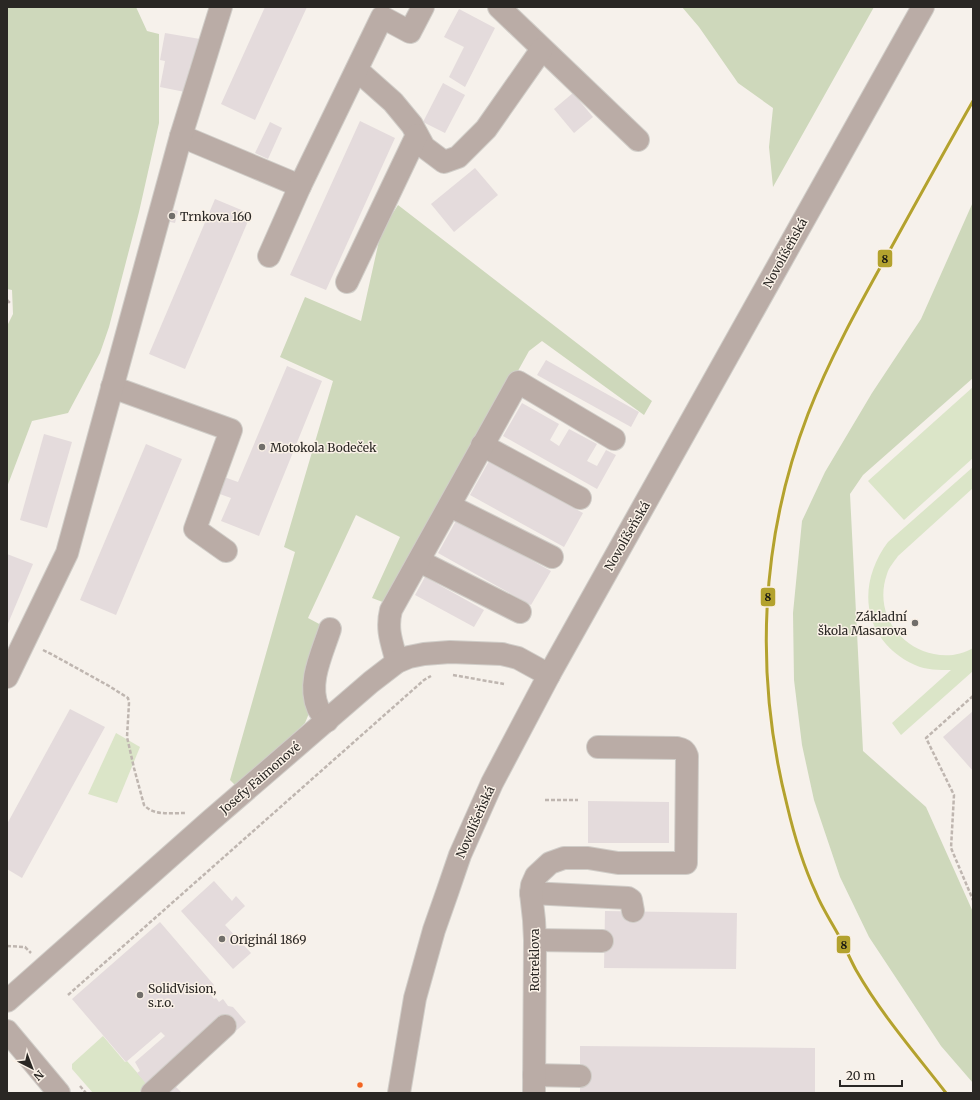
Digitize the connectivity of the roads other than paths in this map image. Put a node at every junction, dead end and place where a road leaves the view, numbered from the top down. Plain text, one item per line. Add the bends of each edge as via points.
1 (221, 7) edge
2 (423, 7) edge
3 (499, 7) edge
4 (923, 7) edge
5 (542, 49) junction
6 (357, 70) junction
7 (417, 135) junction
8 (181, 136) junction
9 (638, 140) dead end
10 (300, 186) junction
11 (269, 256) dead end
12 (347, 282) dead end
13 (112, 387) junction
14 (614, 439) dead end
15 (482, 445) junction
16 (580, 498) dead end
17 (450, 506) junction
18 (226, 551) dead end
19 (552, 558) dead end
20 (419, 561) junction
21 (520, 612) dead end
22 (330, 629) dead end
23 (397, 662) junction
24 (548, 675) junction
25 (7, 677) edge
26 (327, 722) junction
27 (598, 747) dead end
28 (531, 893) junction
29 (633, 911) dead end
30 (535, 940) junction
31 (602, 941) dead end
32 (7, 1001) edge
33 (225, 1026) dead end
34 (7, 1031) edge
35 (580, 1076) dead end
36 (534, 1084) edge
37 (59, 1093) edge
38 (152, 1093) edge
39 (399, 1093) edge

1 - 8 street
2 - 6 street via 410,32 382,17
3 - 5 street
4 - 24 street, Novolíšeňská
5 - 7 street via 486,128 458,157 444,162 424,147
5 - 9 street
6 - 7 street via 393,102
6 - 10 street
7 - 12 street
8 - 10 street
8 - 13 street
10 - 11 street
13 - 18 street via 231,430 195,529
13 - 25 street via 67,553
14 - 15 street via 518,382
15 - 16 street
15 - 17 street
17 - 19 street
17 - 20 street
20 - 21 street
20 - 23 street via 388,620
22 - 26 street via 314,679 314,694
23 - 24 street, Josefy Faimonové via 424,654 450,652 502,654 518,658
23 - 26 street, Josefy Faimonové
24 - 39 street, Novolíšeňská via 492,783 449,885 415,998
26 - 32 street, Josefy Faimonové via 210,821
27 - 28 street, Rotreklova via 677,748 686,752 686,862 618,863 588,858 564,858 543,868 533,881
28 - 29 street via 628,898 631,900
28 - 30 street, Rotreklova
30 - 31 street
30 - 36 street, Rotreklova
33 - 38 street
34 - 37 street
35 - 36 street

